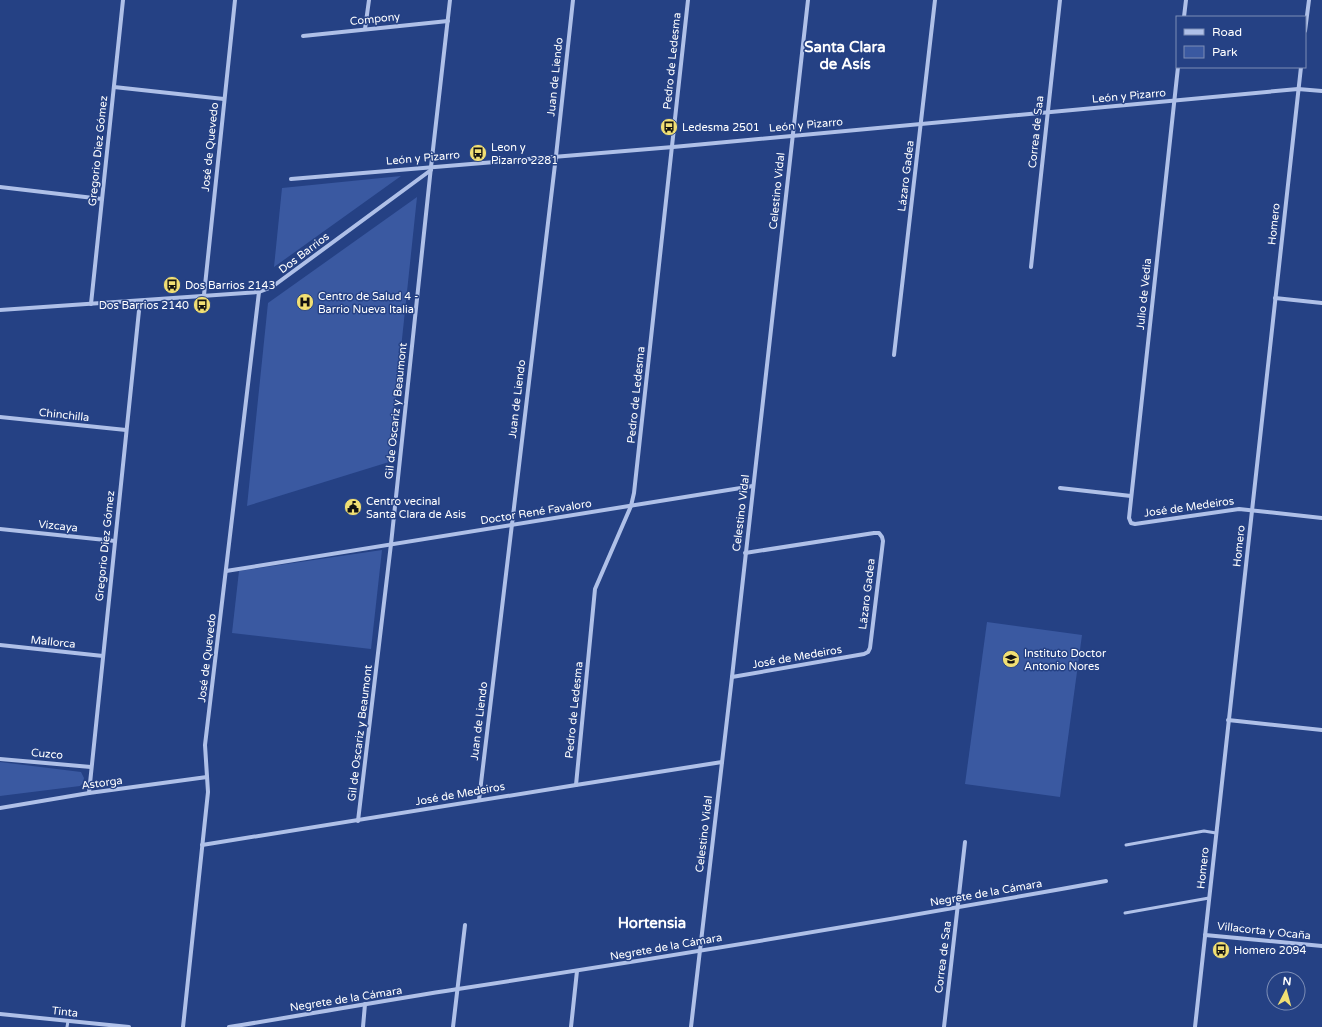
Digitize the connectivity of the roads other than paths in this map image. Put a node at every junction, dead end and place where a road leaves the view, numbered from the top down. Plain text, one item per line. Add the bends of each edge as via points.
1 (122, 0) edge
2 (235, 0) edge
3 (369, 0) edge
4 (450, 0) edge
5 (573, 0) edge
6 (688, 0) edge
7 (808, 0) edge
8 (935, 0) edge
9 (1060, 0) edge
10 (1186, 0) edge
11 (1308, 0) edge
12 (1184, 16) edge
13 (448, 21) junction
14 (1306, 21) edge
15 (365, 29) junction
16 (303, 36) dead end
17 (1178, 68) edge
18 (1301, 68) edge
19 (114, 87) junction
20 (1298, 89) junction
21 (1322, 91) edge
22 (224, 99) junction
23 (1175, 101) junction
24 (1048, 112) junction
25 (921, 124) junction
26 (792, 136) junction
27 (673, 146) junction
28 (556, 156) junction
29 (431, 168) junction
30 (291, 179) dead end
31 (0, 187) edge
32 (102, 199) junction
33 (1031, 267) dead end
34 (259, 292) junction
35 (204, 295) junction
36 (1275, 298) junction
37 (140, 300) junction
38 (1322, 303) edge
39 (90, 304) junction
40 (0, 310) edge
41 (894, 355) dead end
42 (0, 418) edge
43 (126, 430) junction
44 (753, 486) junction
45 (1060, 488) dead end
46 (1130, 496) junction
47 (631, 506) junction
48 (1252, 510) junction
49 (1322, 518) edge
50 (1131, 523) joint
51 (511, 525) junction
52 (0, 529) edge
53 (115, 541) junction
54 (391, 544) junction
55 (745, 553) junction
56 (226, 571) junction
57 (0, 645) edge
58 (864, 654) joint
59 (103, 656) junction
60 (732, 677) junction
61 (1228, 720) junction
62 (1322, 730) edge
63 (0, 759) edge
64 (722, 762) junction
65 (91, 767) junction
66 (207, 777) junction
67 (576, 784) junction
68 (89, 793) junction
69 (479, 800) junction
70 (0, 808) edge
71 (358, 821) junction
72 (1216, 833) junction
73 (965, 842) dead end
74 (202, 845) junction
75 (1126, 845) dead end
76 (1106, 881) dead end
77 (1209, 898) junction
78 (958, 908) junction
79 (1124, 913) dead end
80 (464, 925) dead end
81 (1205, 934) junction
82 (1322, 946) edge
83 (700, 951) junction
84 (577, 971) junction
85 (458, 989) junction
86 (365, 1004) junction
87 (0, 1014) edge
88 (68, 1021) junction
89 (252, 1025) edge
90 (67, 1027) edge
91 (129, 1027) edge
92 (183, 1027) edge
93 (229, 1027) edge
94 (363, 1027) edge
95 (453, 1027) edge
96 (571, 1027) edge
97 (691, 1027) edge
98 (944, 1027) edge
99 (1195, 1027) edge

1 - 19 street, Gregorio Diez Gómez
2 - 22 street, José de Quevedo
3 - 15 street
4 - 13 street, Gil de Oscariz y Beaumont
5 - 28 street, Juan de Liendo
6 - 27 street, Pedro de Ledesma
7 - 26 street, Celestino Vidal
8 - 25 street, Lázaro Gadea
9 - 24 street, Correa de Saa
10 - 12 street
11 - 14 street
13 - 15 street, Compony
13 - 29 street, Gil de Oscariz y Beaumont
15 - 16 street, Compony
17 - 23 street, Julio de Vedia
18 - 20 street, Homero
19 - 22 street
19 - 32 street, Gregorio Diez Gómez
20 - 21 street, León y Pizarro
20 - 23 street, León y Pizarro
20 - 36 street, Homero
22 - 35 street, José de Quevedo
23 - 24 street, León y Pizarro
23 - 46 street, Julio de Vedia
24 - 25 street, León y Pizarro
24 - 33 street, Correa de Saa
25 - 26 street, León y Pizarro
25 - 41 street, Lázaro Gadea
26 - 27 street, León y Pizarro
26 - 44 street, Celestino Vidal
27 - 28 street, León y Pizarro
27 - 47 street, Pedro de Ledesma
28 - 29 street, León y Pizarro
28 - 51 street, Juan de Liendo
29 - 30 street, León y Pizarro
29 - 34 street, Dos Barrios via 272,287
29 - 54 street, Gil de Oscariz y Beaumont
31 - 32 street
32 - 39 street, Gregorio Diez Gómez
34 - 35 street, Dos Barrios
34 - 56 street, José de Quevedo
35 - 37 street, Dos Barrios
36 - 38 street
36 - 48 street, Homero
37 - 39 street, Dos Barrios
37 - 43 street, Gregorio Diez Gómez
39 - 40 street, Dos Barrios
42 - 43 street, Chinchilla
43 - 53 street, Gregorio Diez Gómez
44 - 47 street, Doctor René Favaloro
44 - 55 street, Celestino Vidal
45 - 46 street, José de Medeiros
46 - 50 street, Julio de Vedia via 1128,515
47 - 51 street, Doctor René Favaloro
47 - 67 street, Pedro de Ledesma via 595,589
48 - 49 street, José de Medeiros
48 - 50 street, José de Medeiros
48 - 61 street, Homero
51 - 54 street, Doctor René Favaloro
51 - 69 street, Juan de Liendo
52 - 53 street, Vizcaya
53 - 59 street, Gregorio Diez Gómez
54 - 56 street, Doctor René Favaloro
54 - 71 street, Gil de Oscariz y Beaumont
55 - 58 street, Läzaro Gadea via 879,533 883,541 870,648
55 - 60 street, Celestino Vidal
56 - 66 street, José de Quevedo via 205,745
57 - 59 street, Mallorca
58 - 60 street, José de Medeiros
59 - 65 street, Gregorio Diez Gómez
60 - 64 street, Celestino Vidal
61 - 62 street
61 - 72 street, Homero
63 - 65 street, Cuzco
64 - 67 street, José de Medeiros
64 - 83 street, Celestino Vidal
65 - 68 street, Gregorio Diez Gómez
66 - 68 street, Astorga
66 - 74 street, José de Quevedo via 208,792
67 - 69 street, José de Medeiros
68 - 70 street, Astorga
69 - 71 street, José de Medeiros
71 - 74 street, José de Medeiros
72 - 75 lane via 1204,831
72 - 77 street, Homero
73 - 78 street, Correa de Saa
74 - 92 street, José de Quevedo
76 - 78 street, Negrete de la Cámara
77 - 79 lane
77 - 81 street, Homero
78 - 83 street, Negrete de la Cámara
78 - 98 street, Correa de Saa
80 - 85 street
81 - 82 street, Villacorta y Ocaña
81 - 99 street, Homero
83 - 84 street, Negrete de la Cámara
83 - 97 street, Celestino Vidal
84 - 85 street, Negrete de la Cámara
84 - 96 street
85 - 86 street, Negrete de la Cámara
85 - 95 street
86 - 89 street, Negrete de la Cámara
86 - 94 street
87 - 88 street, Tinta
88 - 90 lane
88 - 91 street, Tinta
89 - 93 street, Negrete de la Cámara

